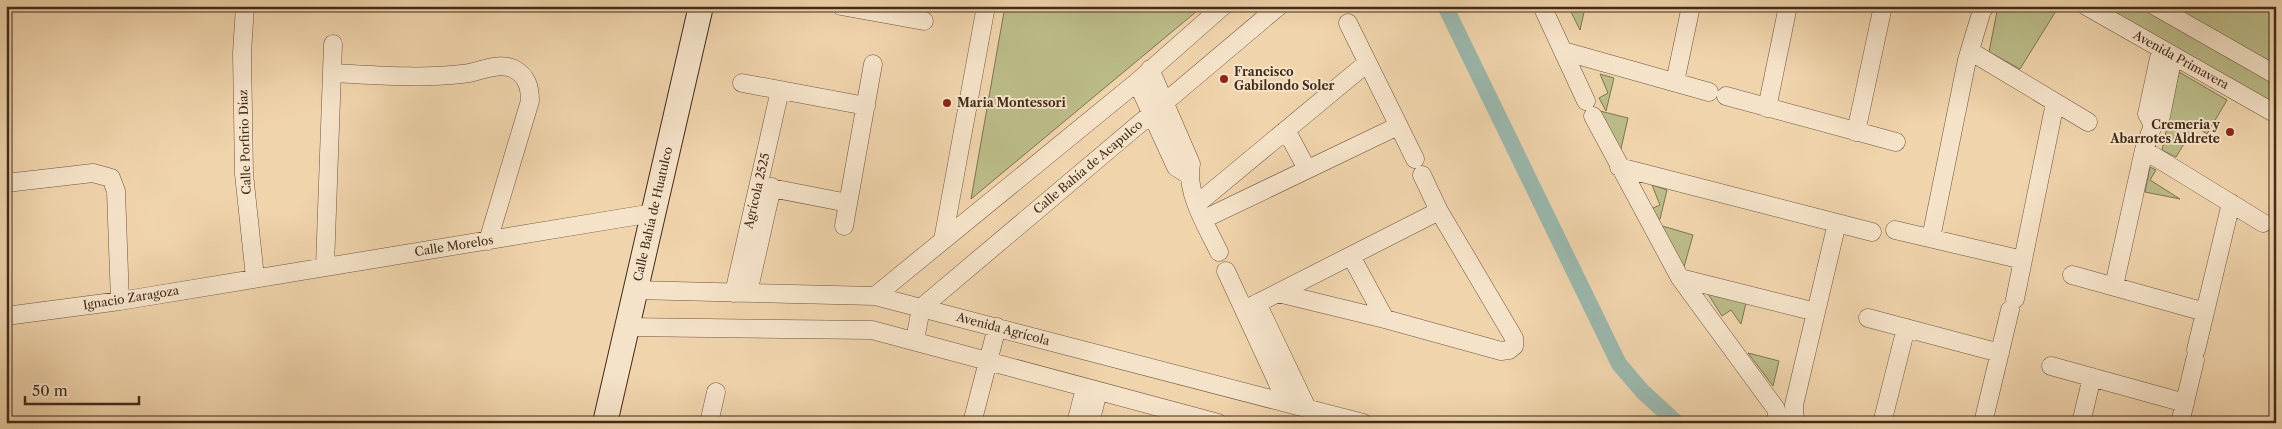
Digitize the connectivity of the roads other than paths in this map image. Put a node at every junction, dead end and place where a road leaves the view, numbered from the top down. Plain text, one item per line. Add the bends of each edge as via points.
1 (245, 6) edge
2 (701, 6) edge
3 (841, 6) edge
4 (986, 6) edge
5 (1223, 6) edge
6 (1279, 6) edge
7 (1542, 6) edge
8 (1691, 6) edge
9 (1788, 6) edge
10 (1883, 6) edge
11 (2086, 6) edge
12 (2155, 6) edge
13 (1983, 7) edge
14 (882, 10) edge
15 (924, 21) dead end
16 (1348, 23) dead end
17 (333, 44) dead end
18 (1563, 51) junction
19 (1970, 51) junction
20 (2167, 52) junction
21 (1367, 63) junction
22 (873, 64) dead end
23 (332, 73) junction
24 (2276, 75) edge
25 (1143, 76) junction
26 (1675, 82) junction
27 (742, 83) dead end
28 (780, 90) junction
29 (1709, 92) dead end
30 (1726, 96) dead end
31 (2055, 102) junction
32 (866, 106) junction
33 (1767, 108) junction
34 (1158, 109) junction
35 (2276, 114) edge
36 (2088, 122) dead end
37 (1398, 126) junction
38 (1286, 130) junction
39 (1856, 132) junction
40 (1896, 142) dead end
41 (2144, 150) junction
42 (1415, 159) dead end
43 (1619, 167) junction
44 (1306, 170) junction
45 (1422, 176) dead end
46 (6, 183) edge
47 (765, 186) junction
48 (2231, 202) junction
49 (848, 203) junction
50 (1200, 211) junction
51 (1439, 211) junction
52 (653, 212) junction
53 (1837, 223) junction
54 (2264, 223) dead end
55 (844, 226) dead end
56 (1895, 230) dead end
57 (1872, 232) dead end
58 (1931, 238) junction
59 (943, 240) junction
60 (488, 241) junction
61 (1218, 252) dead end
62 (1351, 256) junction
63 (2023, 260) junction
64 (325, 266) junction
65 (1226, 271) dead end
66 (2072, 275) dead end
67 (255, 277) junction
68 (1680, 278) junction
69 (2114, 286) junction
70 (635, 290) junction
71 (741, 293) junction
72 (1278, 293) junction
73 (875, 296) junction
74 (120, 301) junction
75 (1251, 306) junction
76 (921, 308) junction
77 (1816, 312) junction
78 (2205, 312) junction
79 (6, 316) edge
80 (1385, 318) junction
81 (1868, 318) dead end
82 (626, 327) junction
83 (996, 327) junction
84 (1906, 328) junction
85 (915, 340) junction
86 (2000, 353) junction
87 (988, 362) junction
88 (2051, 366) dead end
89 (2092, 377) junction
90 (1092, 390) junction
91 (716, 392) dead end
92 (1287, 403) junction
93 (2185, 403) junction
94 (1794, 405) junction
95 (1307, 408) junction
96 (1777, 416) edge
97 (1325, 418) edge
98 (605, 423) edge
99 (709, 423) edge
100 (972, 423) edge
101 (1076, 423) edge
102 (1090, 423) edge
103 (1218, 423) edge
104 (1363, 423) edge
105 (1795, 423) edge
106 (1882, 423) edge
107 (1983, 423) edge
108 (2080, 423) edge
109 (2180, 423) edge

1 - 67 street, Calle Porfirio Díaz via 242,53 244,174
2 - 52 street, Calle Bahía de Huatulco
3 - 14 street
4 - 59 street
5 - 25 street
6 - 34 street, Calle Bahía de Acapulco
7 - 18 street
8 - 26 street
9 - 33 street
10 - 39 street
11 - 20 street, Avenida Primavera
12 - 24 street
13 - 19 street
14 - 15 street
16 - 21 street
17 - 23 street
18 - 26 street
18 - 43 street
19 - 31 street
19 - 58 street
20 - 35 street, Avenida Primavera
20 - 41 street via 2147,114 2153,125
21 - 37 street
21 - 38 street
22 - 32 street
23 - 60 street via 432,77 465,74 496,66 513,69 524,76 530,87 530,101
23 - 64 street
25 - 34 street
25 - 59 street
26 - 29 street
27 - 28 street
28 - 32 street
28 - 47 street, Agrícola 2525
30 - 33 street
31 - 36 street
31 - 63 street
32 - 49 street
33 - 39 street
34 - 50 street via 1176,167 1189,175
34 - 76 street, Calle Bahía de Acapulco
37 - 42 street
37 - 44 street
38 - 44 street
38 - 50 street
39 - 40 street
41 - 48 street
41 - 69 street
43 - 53 street
43 - 68 street
44 - 50 street
45 - 51 street
46 - 74 street via 93,173 111,178 116,190
47 - 49 street
47 - 71 street, Agrícola 2525
48 - 54 street
48 - 78 street
49 - 55 street
50 - 61 street
51 - 62 street
51 - 80 street via 1514,338 1514,346 1501,351
52 - 60 street, Calle Morelos
52 - 70 street, Calle Bahía de Huatulco
53 - 57 street
53 - 77 street
56 - 58 street
58 - 63 street
59 - 73 street
60 - 64 street, Calle Morelos
62 - 72 street
62 - 80 street
63 - 86 street
64 - 67 street, Calle Morelos
65 - 75 street
66 - 69 street
67 - 74 street, Ignacio Zaragoza
68 - 77 street
68 - 96 street
69 - 78 street
70 - 71 street, Avenida Agrícola
70 - 82 street, Calle Bahía de Huatulco
71 - 73 street, Avenida Agrícola
72 - 75 street
72 - 80 street
73 - 76 street, Avenida Agrícola
74 - 79 street, Ignacio Zaragoza
75 - 92 street
75 - 95 street
76 - 83 street, Avenida Agrícola
76 - 85 street
77 - 94 street
78 - 93 street
81 - 84 street
82 - 85 street via 872,330
82 - 98 street, Calle Bahía de Huatulco
83 - 87 street
83 - 92 street, Avenida Agrícola
84 - 86 street
84 - 106 street
85 - 87 street
86 - 107 street
87 - 90 street
87 - 100 street
88 - 89 street
89 - 93 street
89 - 108 street
90 - 101 street
90 - 102 street
90 - 103 street
91 - 99 street
92 - 95 street, Avenida Agrícola
93 - 109 street
94 - 96 street
94 - 105 street
95 - 97 street, Avenida Agrícola
97 - 104 street, Avenida Agrícola

